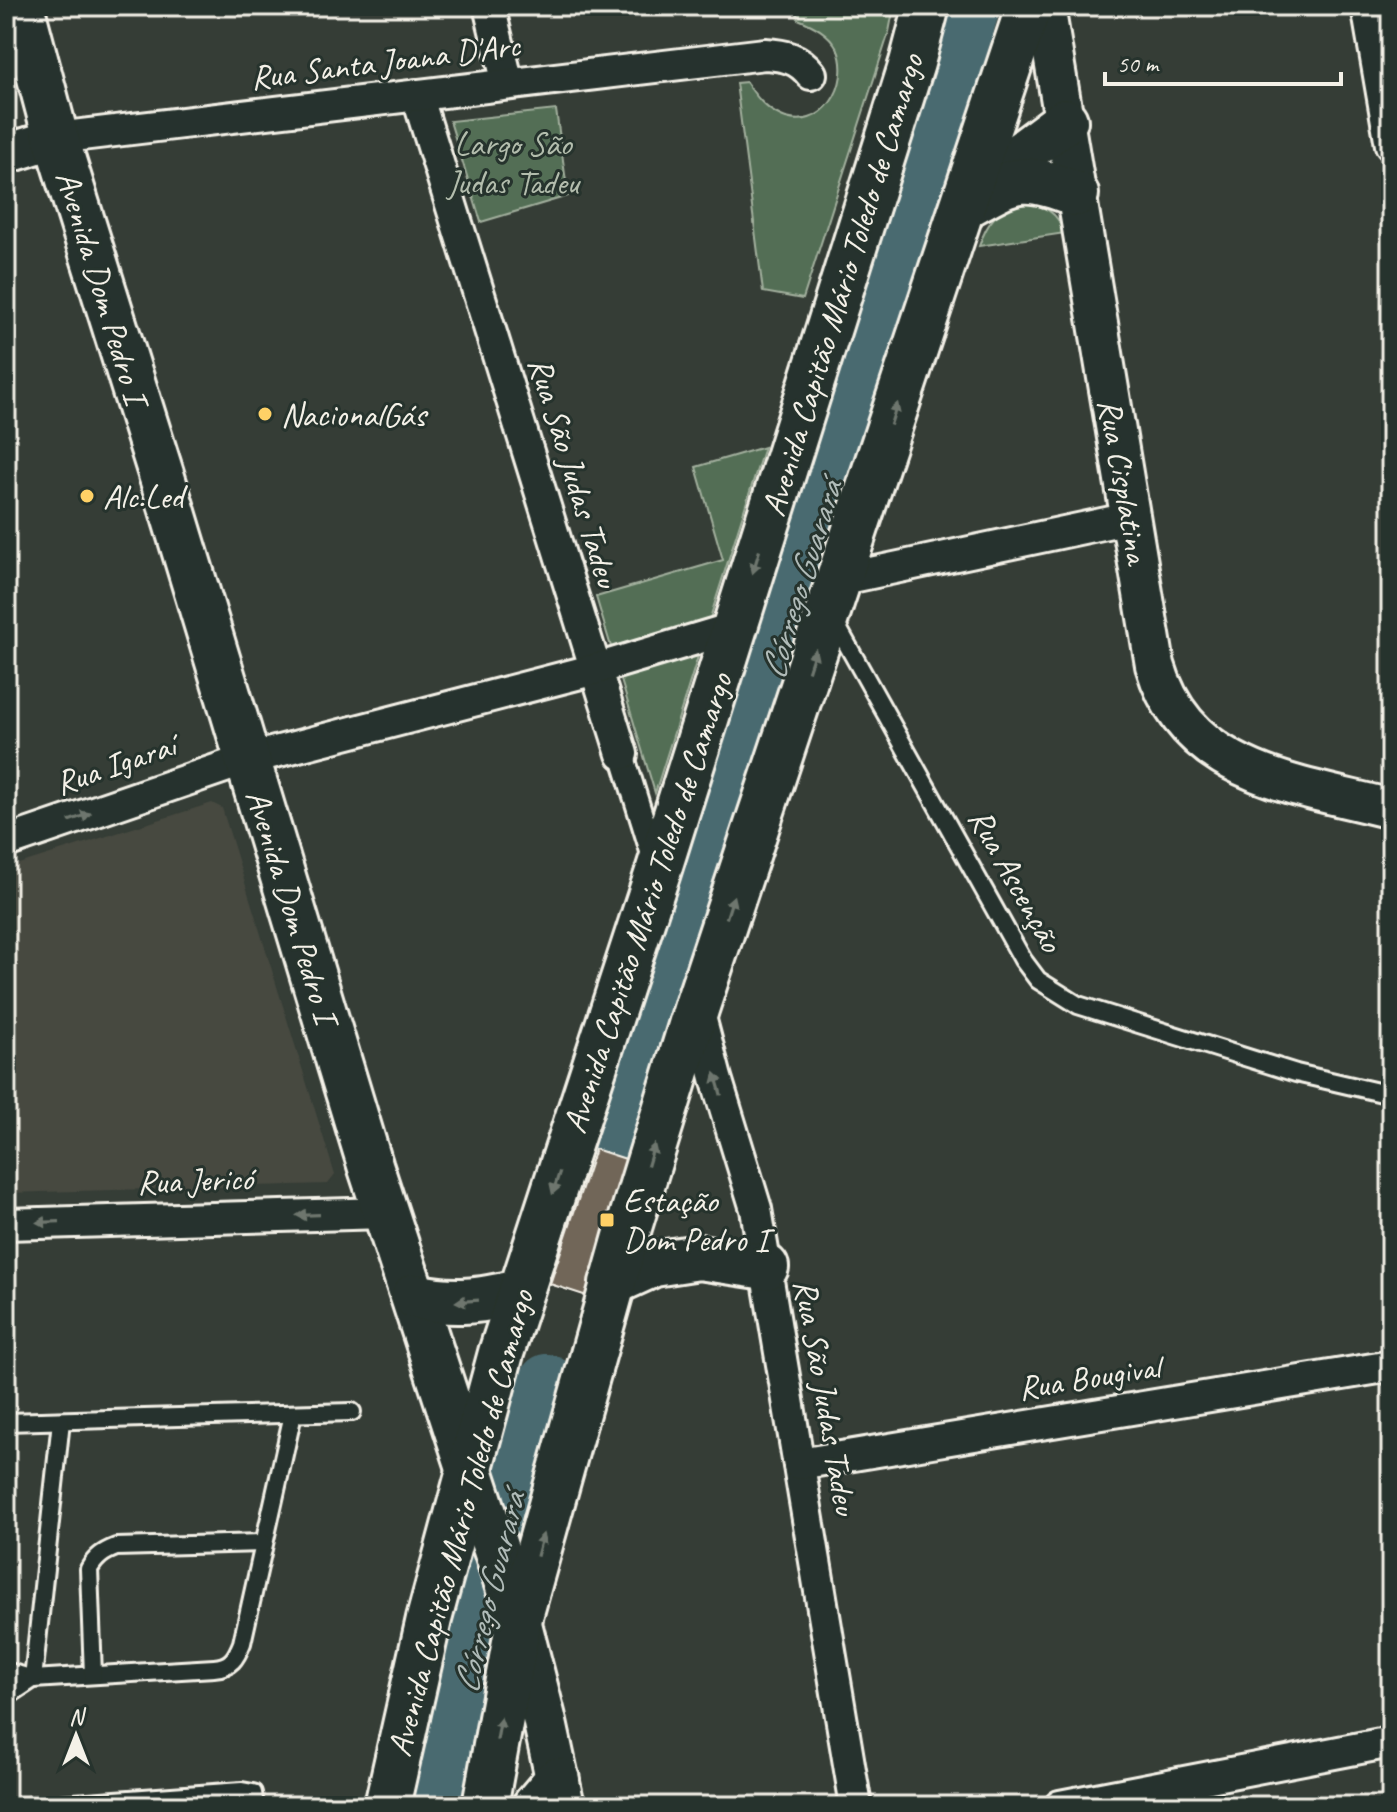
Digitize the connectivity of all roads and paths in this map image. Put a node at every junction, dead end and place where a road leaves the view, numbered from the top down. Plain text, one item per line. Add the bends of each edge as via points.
1 (21, 6) edge
2 (489, 6) edge
3 (910, 6) edge
4 (927, 6) edge
5 (1029, 6) edge
6 (1045, 6) edge
7 (1367, 6) edge
8 (912, 63) junction
9 (811, 74) dead end
10 (508, 84) junction
11 (417, 95) junction
12 (1065, 121) junction
13 (56, 138) junction
14 (1391, 145) edge
15 (6, 154) edge
16 (1076, 194) junction
17 (965, 201) junction
18 (1130, 518) junction
19 (833, 595) junction
20 (736, 627) junction
21 (596, 669) junction
22 (622, 754) joint
23 (248, 759) junction
24 (1391, 809) edge
25 (6, 842) edge
26 (658, 872) junction
27 (697, 1006) junction
28 (1391, 1095) edge
29 (386, 1213) junction
30 (6, 1224) edge
31 (766, 1267) junction
32 (612, 1283) junction
33 (520, 1292) junction
34 (414, 1296) junction
35 (1391, 1366) edge
36 (352, 1412) dead end
37 (293, 1414) junction
38 (61, 1421) junction
39 (6, 1422) edge
40 (799, 1464) junction
41 (471, 1471) junction
42 (263, 1543) junction
43 (513, 1604) junction
44 (6, 1671) edge
45 (93, 1675) junction
46 (33, 1679) junction
47 (6, 1697) edge
48 (1391, 1742) edge
49 (551, 1797) edge
50 (1152, 1798) edge
51 (31, 1806) edge
52 (255, 1806) edge
53 (387, 1806) edge
54 (485, 1806) edge
55 (856, 1806) edge
56 (1060, 1806) edge

1 - 13 main road, Avenida Dom Pedro I
2 - 10 street
3 - 8 main road
4 - 8 main road, Avenida Capitão Mário Toledo de Camargo
5 - 17 main road
6 - 12 street, Rua Cisplatina
7 - 14 street
8 -> 20 main road, Avenida Capitão Mário Toledo de Camargo
9 - 10 street, Rua Santa Joana D'Arc via 789,57 765,54
10 - 11 street, Rua Santa Joana D'Arc
11 - 13 street, Rua Santa Joana D'Arc
11 - 21 street, Rua São Judas Tadeu
12 - 16 street, Rua Cisplatina
12 - 17 main road
13 - 15 street
13 - 23 main road, Avenida Dom Pedro I
16 - 17 main road via 1044,181 1015,181
16 - 18 street, Rua Cisplatina
19 -> 17 main road
18 - 19 street
18 - 24 street, Rua Cisplatina via 1155,665 1186,727 1244,768
27 -> 19 main road
19 - 28 lane, Rua Ascenção via 1038,980 1078,1005 1296,1073
20 - 21 street, Rua Igaraí
20 - 26 main road, Avenida Capitão Mário Toledo de Camargo
21 - 22 street, Rua São Judas Tadeu
21 - 23 street, Rua Igaraí
22 - 26 street, Rua São Judas Tadeu
25 -> 23 street, Rua Igaraí
23 - 29 main road, Avenida Dom Pedro I
26 -> 33 main road, Avenida Capitão Mário Toledo de Camargo
31 -> 27 street, Rua São Judas Tadeu via 756,1209
32 -> 27 main road
29 -> 30 street, Rua Jericó
29 - 34 main road, Avenida Dom Pedro I
31 - 32 main road via 699,1257 654,1264
31 - 40 street, Rua São Judas Tadeu
43 -> 32 main road
33 -> 34 main road via 473,1302
33 - 41 main road, Avenida Capitão Mário Toledo de Camargo
34 - 41 main road, Avenida Dom Pedro I
35 - 40 street, Rua Bougival
36 - 37 lane
37 - 38 lane
37 - 42 lane
38 - 39 lane
38 - 46 lane
40 - 55 street, Rua São Judas Tadeu
41 - 43 main road, Avenida Dom Pedro I
41 - 53 main road, Avenida Capitão Mário Toledo de Camargo via 429,1619
42 - 45 lane via 242,1643 233,1662 225,1667
42 - 45 lane via 104,1551 89,1569
43 - 49 main road, Avenida Dom Pedro I
54 -> 43 main road
44 - 46 lane
45 - 46 lane
46 - 47 lane
48 - 50 street
50 - 56 street
51 - 52 lane via 242,1791 253,1793

